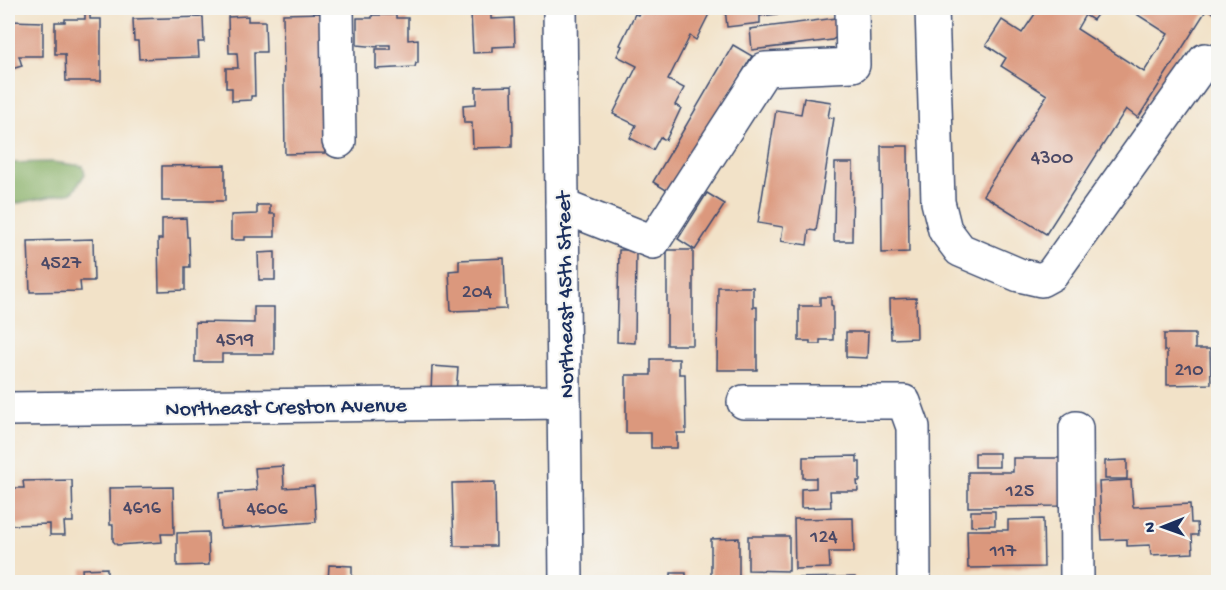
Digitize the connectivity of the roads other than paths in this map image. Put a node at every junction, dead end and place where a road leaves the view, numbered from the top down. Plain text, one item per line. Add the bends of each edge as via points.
1 (337, 8) edge
2 (560, 8) edge
3 (852, 8) edge
4 (932, 8) edge
5 (1205, 60) dead end
6 (339, 141) dead end
7 (562, 206) junction
8 (564, 402) junction
9 (744, 402) dead end
10 (8, 409) edge
11 (1076, 428) dead end
12 (566, 582) edge
13 (914, 582) edge
14 (1077, 582) edge

1 - 6 street
2 - 7 street, Northeast 45th Street
3 - 7 street via 853,65 765,69 653,242
4 - 5 street via 938,202 945,230 960,250 1041,280 1052,274
7 - 8 street, Northeast 45th Street
8 - 10 street, Northeast Creston Avenue
8 - 12 street, Northeast 45th Street
9 - 13 street via 904,402 913,427
11 - 14 street

